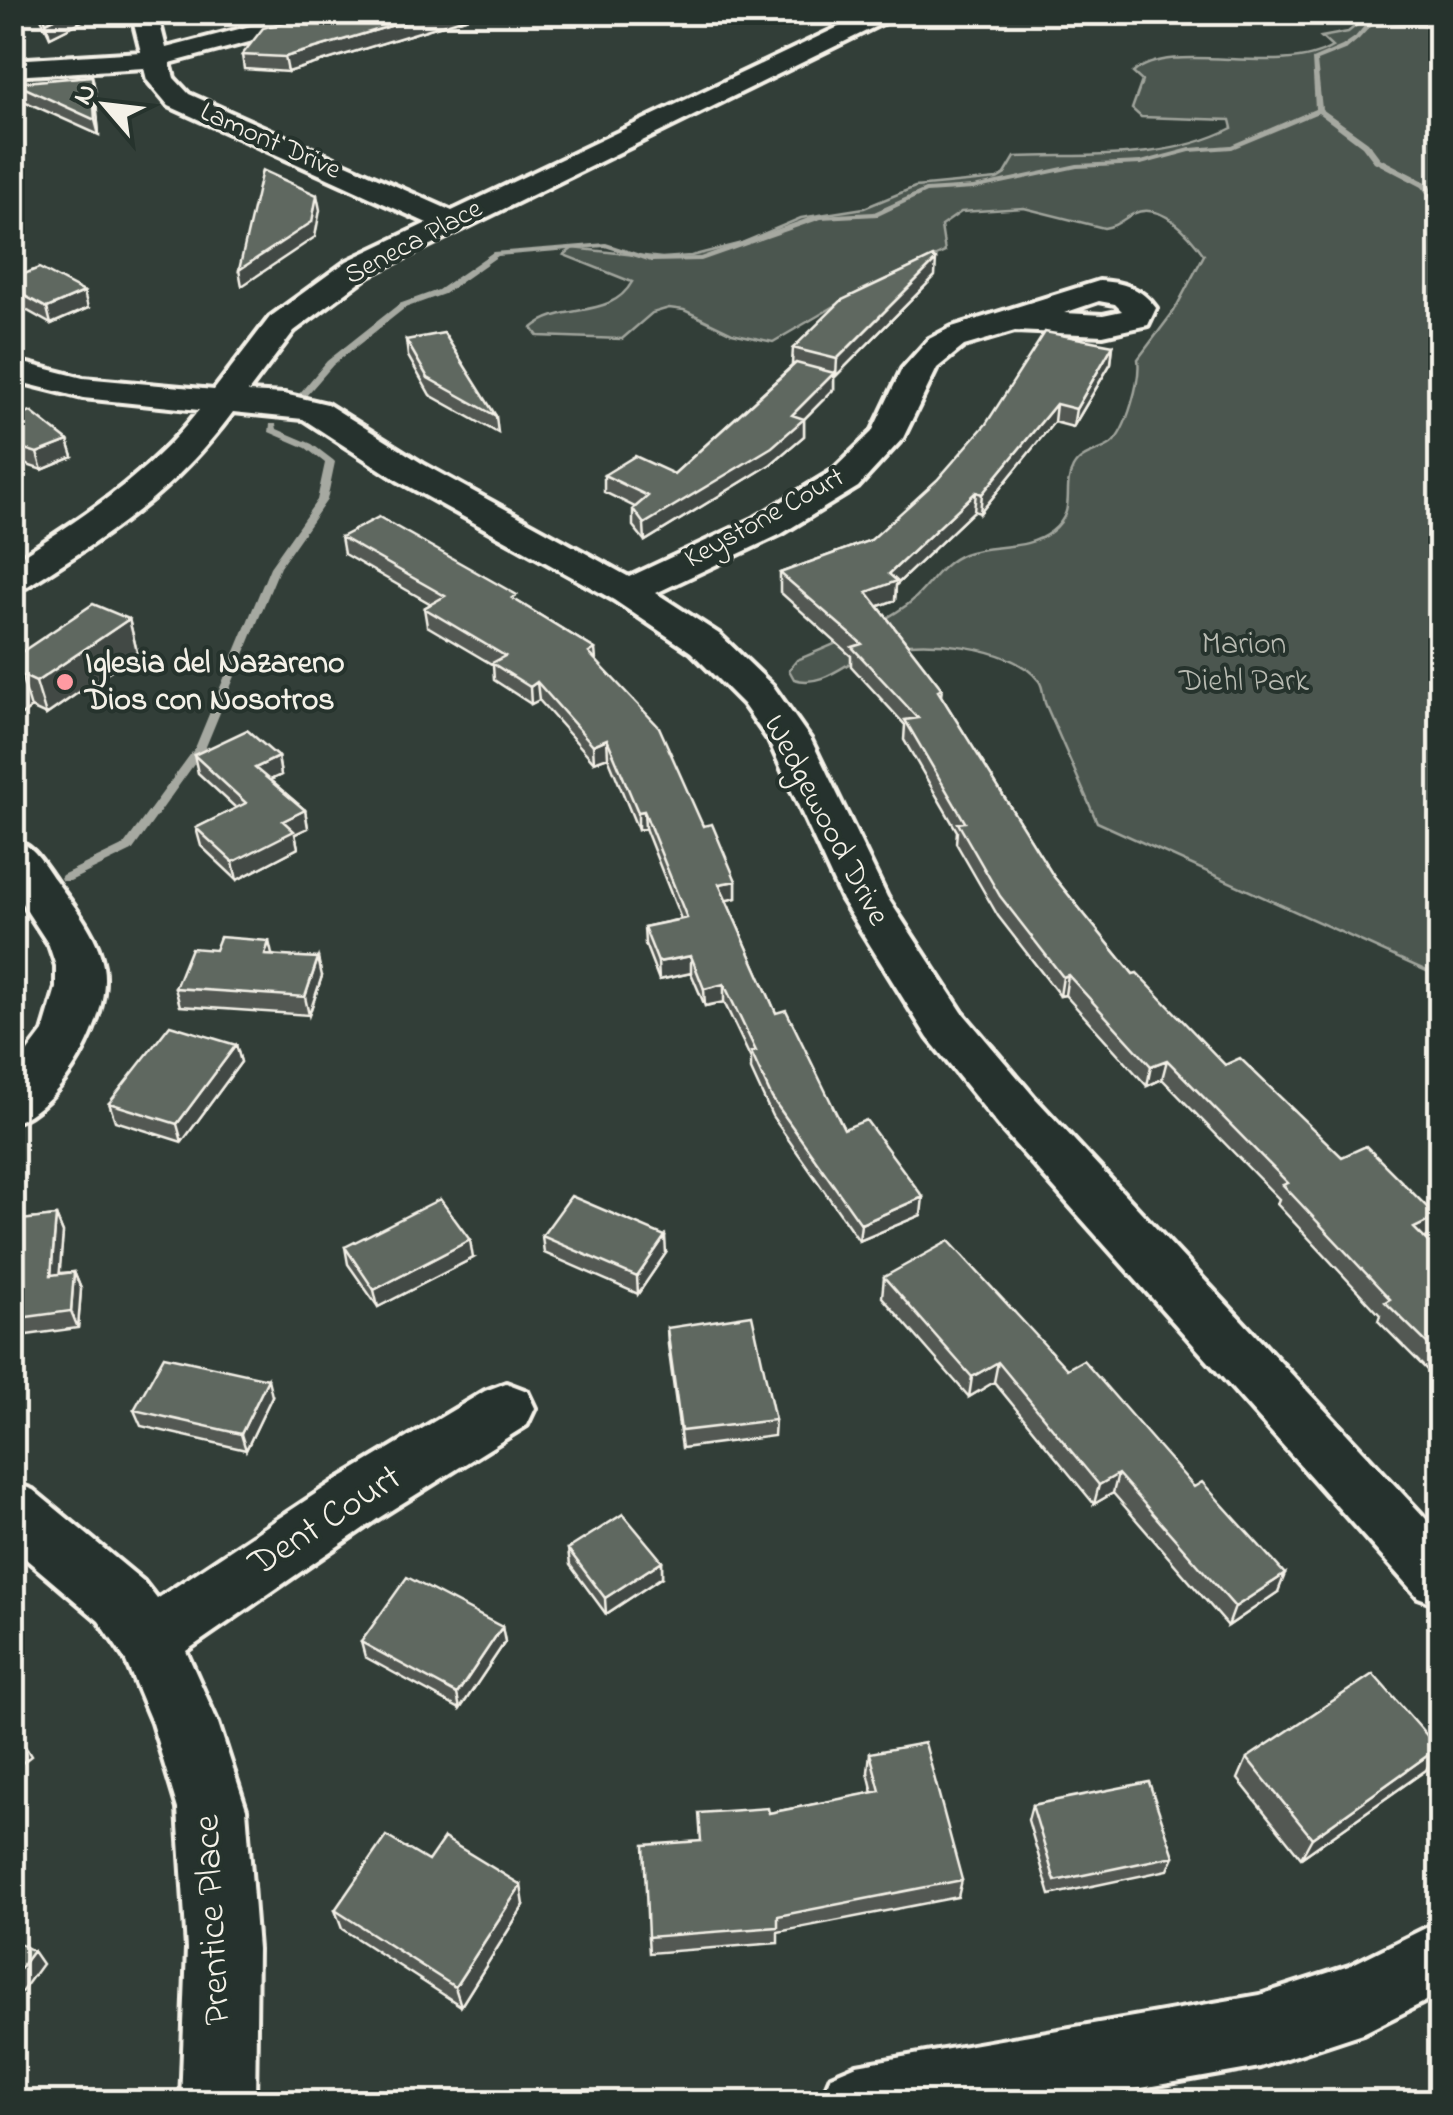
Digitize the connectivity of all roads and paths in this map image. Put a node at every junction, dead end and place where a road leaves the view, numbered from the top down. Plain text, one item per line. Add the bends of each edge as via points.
1 (144, 12) edge
2 (334, 12) edge
3 (892, 12) edge
4 (155, 58) junction
5 (12, 68) edge
6 (450, 222) junction
7 (1016, 320) dead end
8 (12, 370) edge
9 (223, 401) junction
10 (12, 580) edge
11 (628, 592) junction
12 (12, 854) edge
13 (12, 1104) edge
14 (506, 1408) dead end
15 (12, 1509) edge
16 (1440, 1577) edge
17 (149, 1640) junction
18 (1440, 1956) edge
19 (218, 2102) edge
20 (857, 2102) edge

1 - 4 street, Lamont Drive
2 - 4 street
3 - 6 street, Seneca Place
4 - 5 street
4 - 6 street, Lamont Drive via 166,87 199,112
6 - 9 street, Seneca Place via 358,268 282,324
7 - 11 street, Keystone Court via 970,330 930,355 884,440 845,478
8 - 9 street, Wedgewood Drive via 84,388
9 - 10 street, Seneca Place via 144,489
9 - 11 street, Wedgewood Drive via 316,411 410,472
11 - 16 street, Wedgewood Drive via 705,643 758,695 790,740 888,941 945,1025
12 - 13 street via 75,948 80,982 65,1038
14 - 17 street, Dent Court
15 - 17 street, Prentice Place via 121,1600
17 - 19 street, Prentice Place via 212,1809 222,1949
18 - 20 street via 1363,1997 1260,2030

